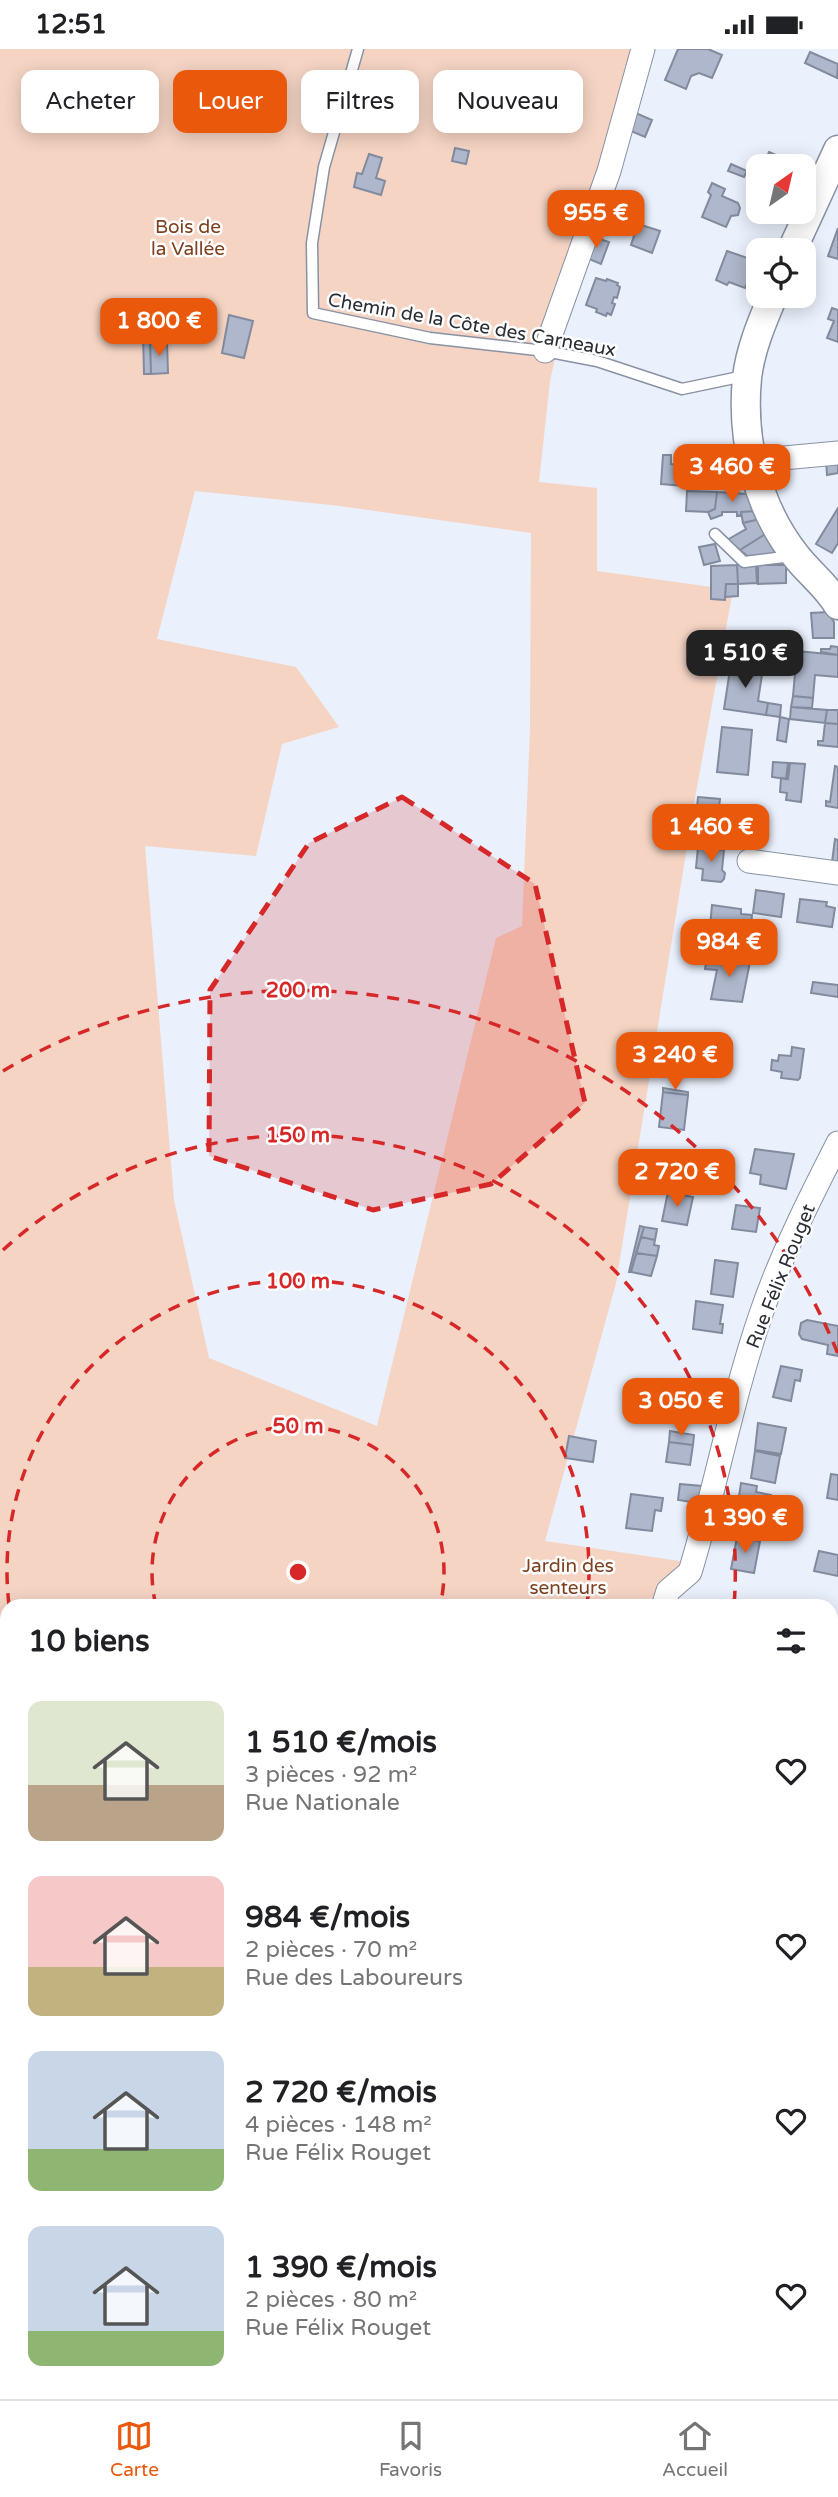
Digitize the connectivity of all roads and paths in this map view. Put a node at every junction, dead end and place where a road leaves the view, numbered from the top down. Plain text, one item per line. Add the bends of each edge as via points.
1 (358, 49) edge
2 (643, 49) edge
3 (838, 150) edge
4 (798, 238) edge
5 (768, 308) edge
6 (545, 351) junction
7 (747, 376) junction
8 (838, 453) edge
9 (752, 461) junction
10 (715, 534) dead end
11 (795, 556) junction
12 (837, 600) edge
13 (749, 861) dead end
14 (838, 873) edge
15 (838, 1143) edge
16 (666, 1599) edge

1 - 6 lane, Chemin de la Côte des Carneaux via 324,167 312,243 313,313 430,338
2 - 6 street via 609,171
3 - 4 street
5 - 7 street
6 - 7 lane, Chemin de la Côte des Carneaux via 597,361 682,389
7 - 9 street via 746,420
8 - 9 street
9 - 11 street via 764,504
10 - 11 lane via 744,562
11 - 12 street
13 - 14 street
15 - 16 street, Rue Félix Rouget via 762,1312 690,1572 668,1591

